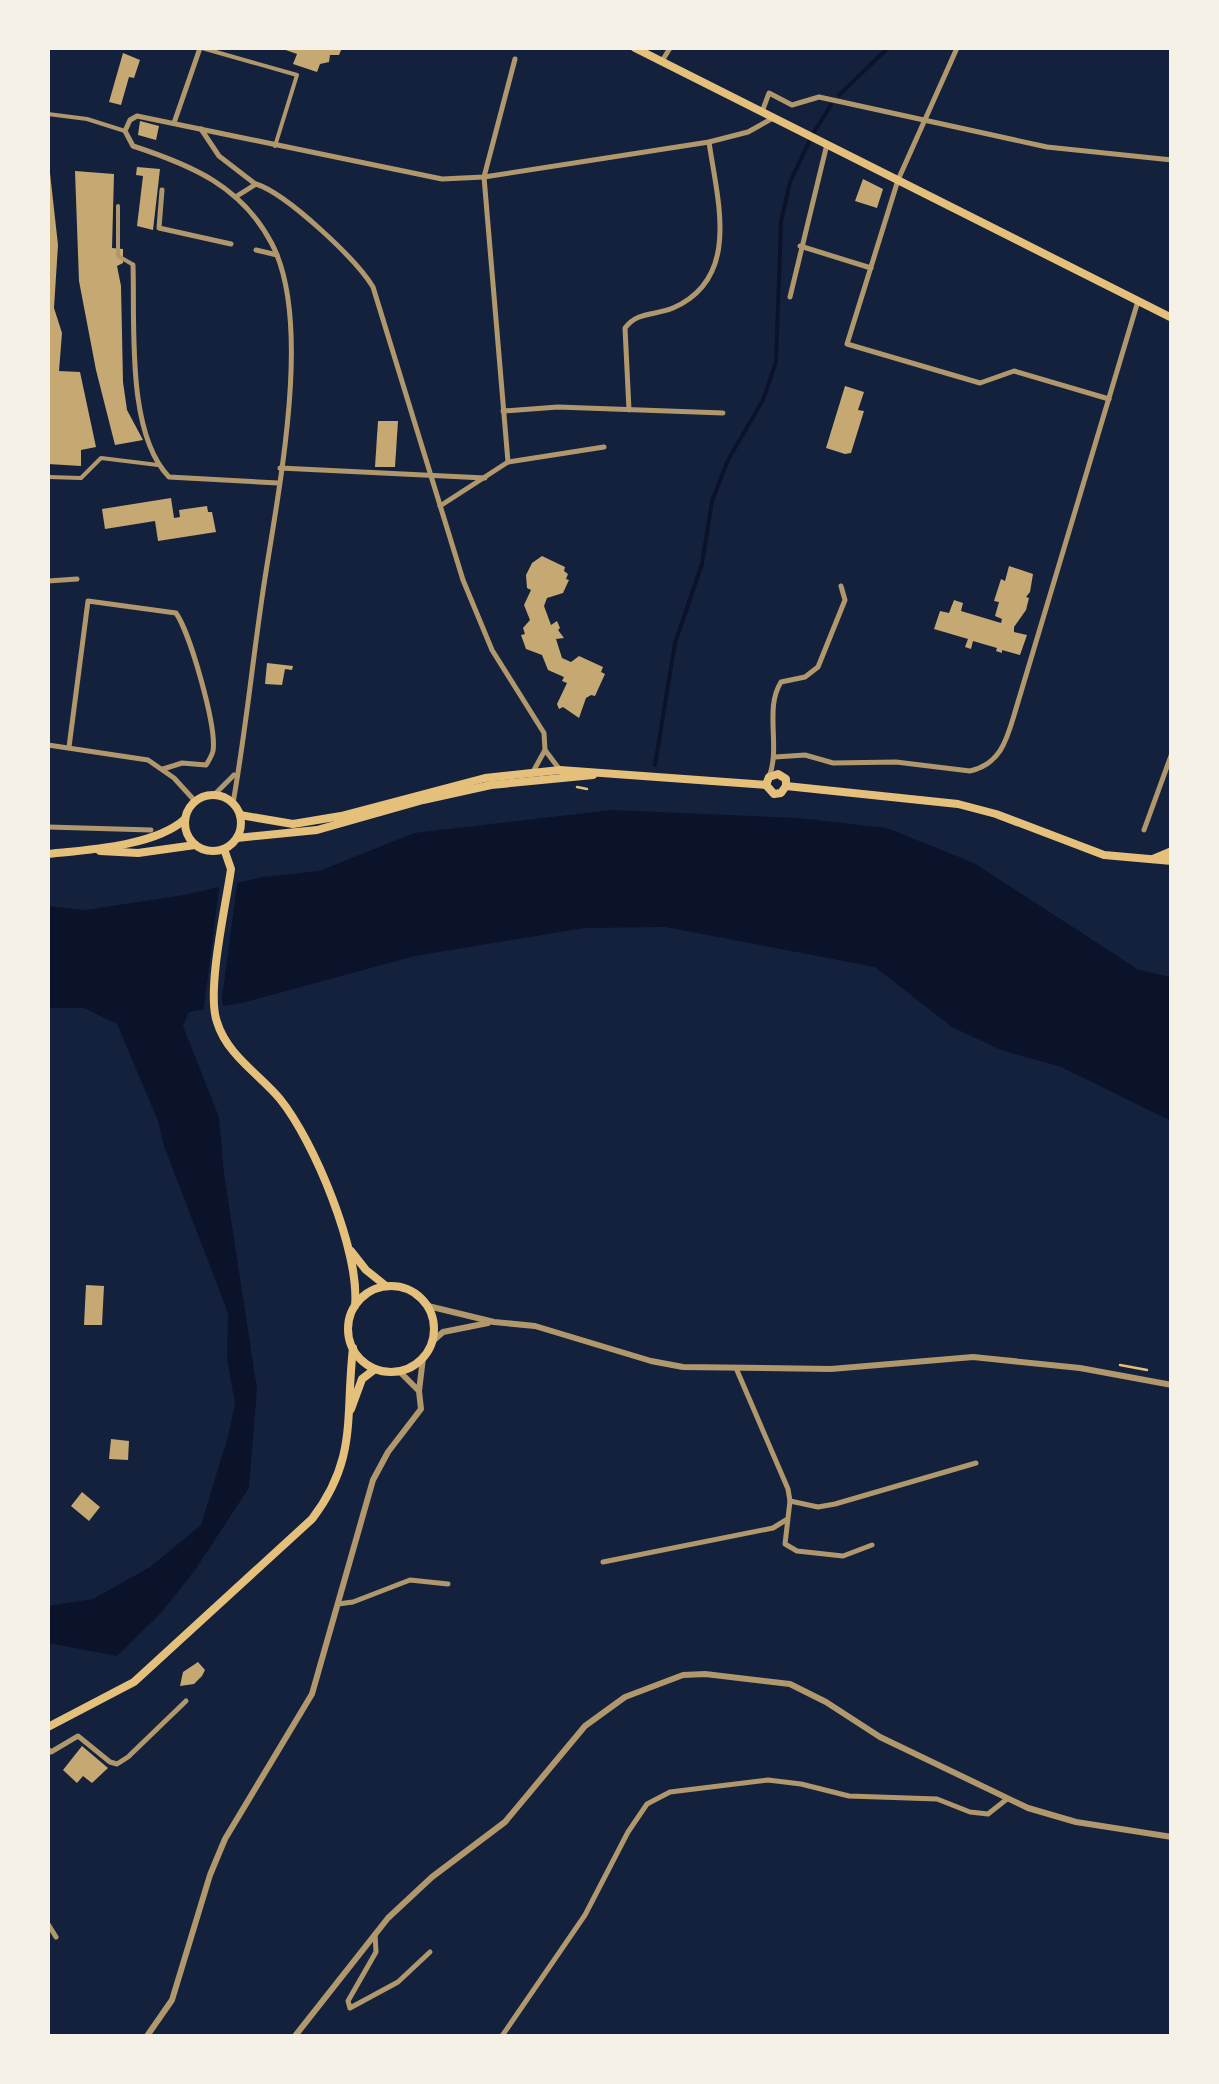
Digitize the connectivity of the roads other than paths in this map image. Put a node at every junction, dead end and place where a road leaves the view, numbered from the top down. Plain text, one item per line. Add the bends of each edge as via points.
1 (201, 48) edge
2 (635, 48) edge
3 (670, 48) edge
4 (957, 48) edge
5 (515, 59) dead end
6 (662, 61) junction
7 (762, 112) junction
8 (48, 114) edge
9 (773, 118) junction
10 (925, 119) junction
11 (174, 123) junction
12 (202, 129) junction
13 (125, 131) junction
14 (709, 142) junction
15 (827, 144) junction
16 (275, 146) junction
17 (1172, 160) edge
18 (484, 177) junction
19 (898, 180) junction
20 (256, 184) junction
21 (162, 190) dead end
22 (237, 196) junction
23 (118, 206) dead end
24 (230, 244) dead end
25 (800, 246) junction
26 (256, 250) dead end
27 (277, 255) junction
28 (133, 265) joint
29 (871, 268) junction
30 (790, 298) dead end
31 (1138, 300) junction
32 (1172, 318) edge
33 (1108, 399) junction
34 (628, 410) junction
35 (503, 411) junction
36 (723, 413) dead end
37 (604, 447) dead end
38 (508, 462) junction
39 (158, 465) junction
40 (280, 468) junction
41 (430, 476) junction
42 (48, 477) edge
43 (485, 478) junction
44 (278, 483) junction
45 (440, 506) junction
46 (77, 579) dead end
47 (48, 581) edge
48 (840, 586) dead end
49 (48, 746) edge
50 (69, 747) junction
51 (545, 750) junction
52 (1172, 752) edge
53 (775, 758) junction
54 (164, 769) junction
55 (560, 770) junction
56 (236, 772) junction
57 (528, 774) junction
58 (597, 774) junction
59 (781, 775) junction
60 (768, 781) junction
61 (786, 786) junction
62 (214, 794) junction
63 (196, 801) junction
64 (233, 803) junction
65 (240, 815) junction
66 (185, 819) junction
67 (48, 827) edge
68 (151, 830) dead end
69 (1144, 830) dead end
70 (237, 838) junction
71 (195, 845) junction
72 (224, 849) junction
73 (90, 850) junction
74 (1172, 850) edge
75 (48, 854) edge
76 (1152, 859) junction
77 (1172, 860) edge
78 (348, 1247) junction
79 (386, 1286) junction
80 (355, 1306) junction
81 (428, 1306) junction
82 (494, 1322) junction
83 (433, 1341) junction
84 (352, 1348) junction
85 (423, 1358) junction
86 (736, 1368) junction
87 (374, 1369) junction
88 (399, 1371) junction
89 (1172, 1385) edge
90 (419, 1391) junction
91 (349, 1418) junction
92 (976, 1463) dead end
93 (790, 1501) junction
94 (788, 1519) junction
95 (872, 1545) dead end
96 (603, 1562) dead end
97 (448, 1584) dead end
98 (338, 1604) junction
99 (186, 1702) dead end
100 (48, 1727) edge
101 (48, 1749) edge
102 (1007, 1799) junction
103 (1172, 1837) edge
104 (48, 1924) edge
105 (376, 1934) junction
106 (56, 1937) dead end
107 (430, 1952) dead end
108 (147, 2036) edge
109 (295, 2036) edge
110 (502, 2036) edge

1 - 11 street
1 - 16 street via 298,75
2 - 6 main road
3 - 6 street
4 - 10 street
5 - 18 street
6 - 7 main road
7 - 9 main road
7 - 10 street via 769,92 792,105 819,96
8 - 13 street
9 - 14 street
9 - 15 main road
10 - 17 street via 1047,148
10 - 19 street
11 - 12 street
11 - 13 street via 137,116
12 - 16 street
12 - 20 street via 219,156
13 - 22 street via 133,146 188,165
14 - 18 street
14 - 34 street via 720,253 710,277 692,294 624,328
15 - 19 main road
15 - 25 street
16 - 18 street via 442,179
18 - 35 street
19 - 29 street
19 - 31 main road
20 - 22 street
20 - 41 street via 279,194 361,267 374,287
21 - 24 street via 159,228
22 - 27 street
23 - 28 street via 118,256
25 - 29 street
25 - 30 street
26 - 27 street
27 - 40 street via 292,333
28 - 39 street via 137,402
29 - 33 street via 848,344 980,383 1014,371
31 - 32 main road
31 - 33 street
33 - 53 street via 996,758 970,771
34 - 35 street
34 - 36 street
35 - 38 street
37 - 38 street
38 - 43 street
39 - 42 street via 102,458 81,478
39 - 44 street via 169,477
40 - 41 street
40 - 44 street
41 - 43 street
41 - 45 street
43 - 45 street
44 - 56 street
45 - 51 street via 492,650 544,733
46 - 47 street
48 - 53 street via 845,600 818,667 782,682 774,694
49 - 50 street
50 - 54 street via 148,760
50 - 54 street via 88,600 160,609 176,613 187,628 213,753 206,765
51 - 55 street
51 - 57 street
52 - 69 street
53 - 59 street
53 - 60 street
54 - 63 street
55 - 57 main road
55 - 58 main road
56 - 62 street
56 - 64 street
57 - 65 main road via 485,778 293,824
58 - 60 main road
58 - 70 main road via 491,785 316,830
59 - 60 main road
59 - 61 main road
60 - 61 main road via 769,791 778,794
61 - 76 main road via 958,804 1104,855
62 - 63 main road
62 - 64 main road
63 - 66 main road
64 - 65 main road
65 - 70 main road
66 - 71 main road
66 - 73 main road via 162,835
67 - 68 street
70 - 72 main road
71 - 72 main road
71 - 73 main road via 138,853
72 - 78 main road via 230,870 216,1022 286,1106 314,1156
73 - 75 main road
74 - 76 main road
76 - 77 main road
78 - 79 main road
78 - 80 main road
79 - 80 main road
79 - 81 main road via 408,1289
80 - 84 main road via 349,1319
81 - 82 street
81 - 83 main road
82 - 83 street via 444,1332
82 - 86 street via 535,1326 667,1364
83 - 85 main road
84 - 87 main road
84 - 91 main road
85 - 88 main road
85 - 90 street
86 - 89 street via 867,1368 973,1358
86 - 93 street
87 - 88 main road
87 - 91 main road via 362,1379
88 - 90 street
90 - 98 street via 418,1416 373,1480
91 - 100 main road via 338,1476 312,1519 134,1682
92 - 93 street via 835,1504
93 - 94 street
94 - 95 street via 789,1548 843,1556
94 - 96 street via 774,1528
97 - 98 street via 410,1580
98 - 108 street via 312,1694 216,1858 172,2000
99 - 101 street via 116,1764 78,1736
102 - 103 street via 1076,1822
102 - 105 street via 790,1684 683,1676 625,1696 585,1726 505,1822 432,1876
102 - 110 street via 988,1814 938,1799 850,1796 768,1780 670,1792 647,1804 586,1915
104 - 106 street
105 - 107 street via 376,1952 350,2008 398,1982
105 - 109 street

